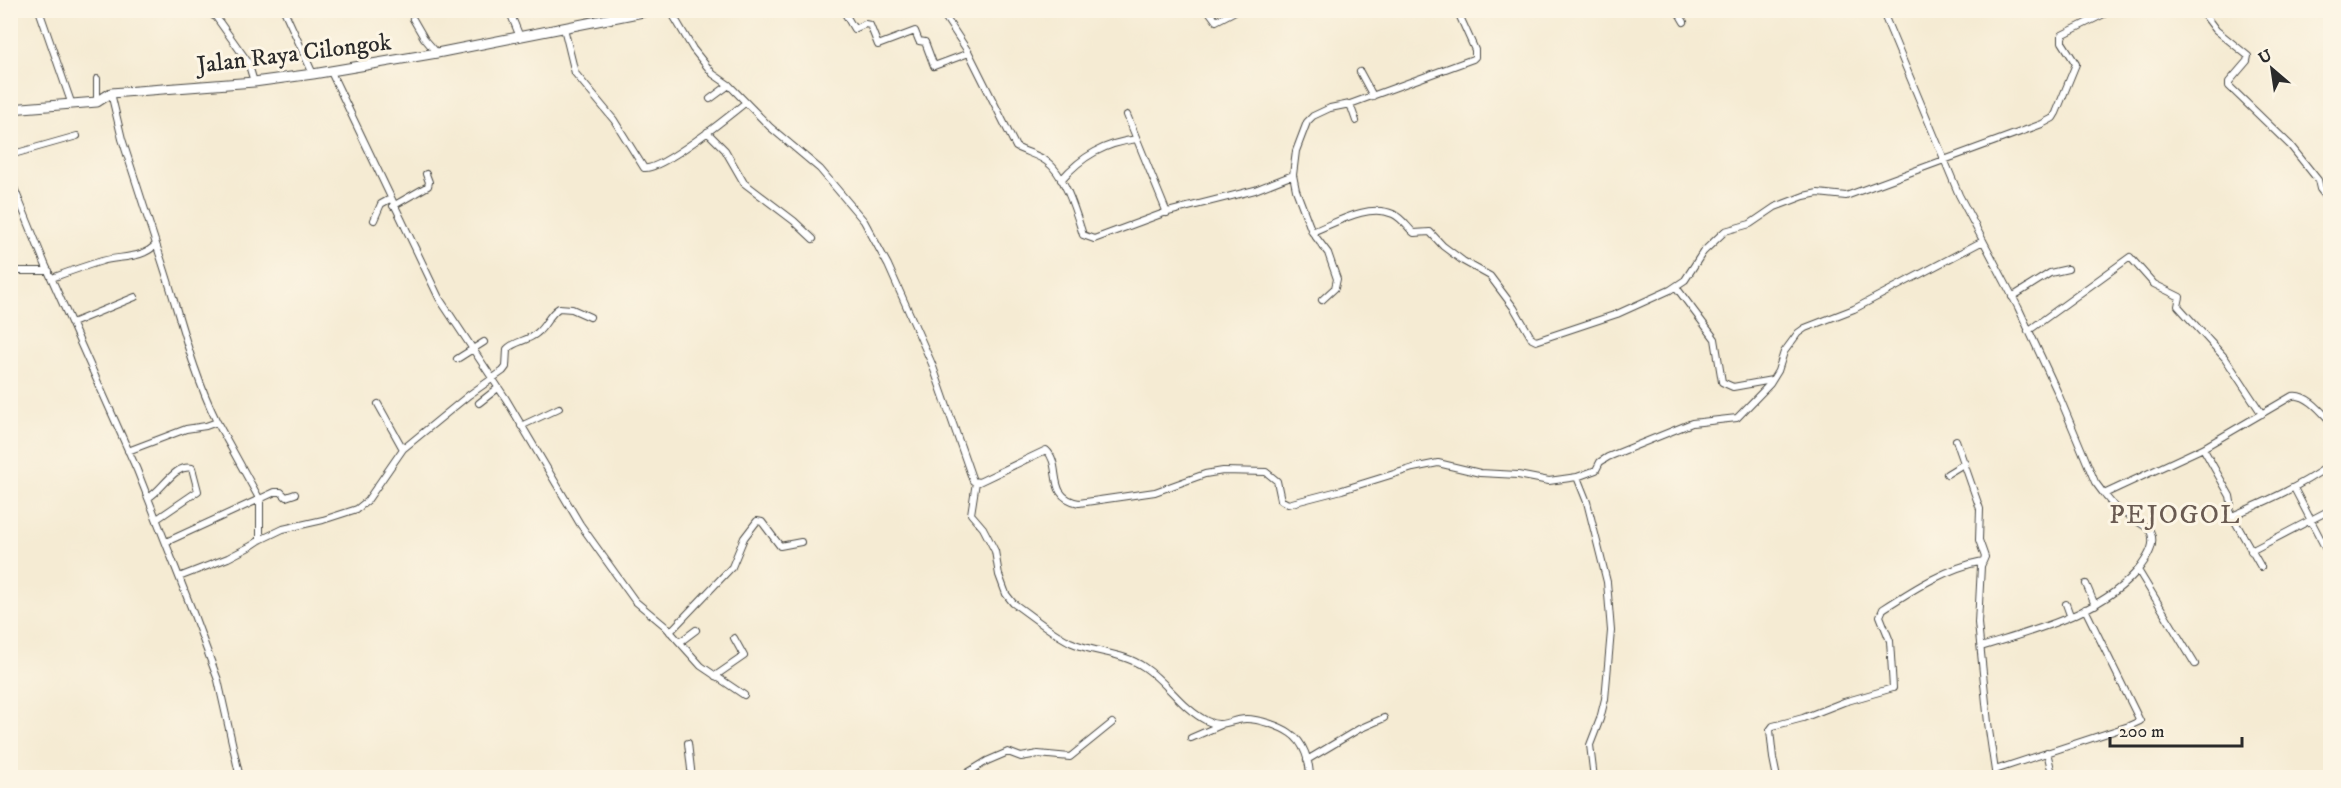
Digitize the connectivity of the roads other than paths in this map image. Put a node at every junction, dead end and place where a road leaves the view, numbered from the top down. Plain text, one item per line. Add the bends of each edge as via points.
1 (39, 10) edge
2 (227, 10) edge
3 (285, 10) edge
4 (509, 10) edge
5 (653, 10) edge
6 (670, 10) edge
7 (843, 10) edge
8 (945, 10) edge
9 (1208, 10) edge
10 (1237, 10) edge
11 (1457, 10) edge
12 (1623, 10) edge
13 (1629, 10) edge
14 (1677, 10) edge
15 (1882, 10) edge
16 (2112, 10) edge
17 (2201, 10) edge
18 (212, 13) edge
19 (413, 19) dead end
20 (1684, 22) dead end
21 (564, 28) junction
22 (520, 37) junction
23 (437, 53) junction
24 (969, 53) junction
25 (331, 72) junction
26 (1360, 72) dead end
27 (314, 74) junction
28 (97, 79) dead end
29 (254, 82) junction
30 (729, 85) junction
31 (111, 93) junction
32 (1373, 96) junction
33 (710, 99) dead end
34 (97, 102) junction
35 (745, 103) junction
36 (1350, 104) junction
37 (72, 105) junction
38 (10, 109) edge
39 (1127, 115) dead end
40 (1356, 121) dead end
41 (707, 132) junction
42 (77, 136) dead end
43 (1137, 139) junction
44 (10, 155) edge
45 (1943, 159) junction
46 (426, 174) dead end
47 (1293, 175) junction
48 (10, 178) edge
49 (1061, 180) junction
50 (392, 202) junction
51 (2331, 202) edge
52 (1167, 213) junction
53 (374, 220) dead end
54 (1312, 232) junction
55 (813, 239) dead end
56 (1983, 241) junction
57 (156, 244) junction
58 (2068, 269) dead end
59 (48, 271) junction
60 (10, 275) edge
61 (52, 278) junction
62 (1676, 286) junction
63 (135, 297) dead end
64 (2012, 297) junction
65 (1322, 300) dead end
66 (590, 317) dead end
67 (72, 324) junction
68 (2028, 331) junction
69 (484, 342) dead end
70 (472, 350) junction
71 (457, 359) dead end
72 (492, 379) junction
73 (1772, 380) junction
74 (498, 388) junction
75 (479, 403) dead end
76 (378, 404) dead end
77 (559, 408) dead end
78 (2331, 408) edge
79 (2262, 414) junction
80 (2328, 418) edge
81 (217, 422) junction
82 (521, 426) junction
83 (1956, 440) dead end
84 (2203, 448) junction
85 (403, 449) junction
86 (128, 451) junction
87 (1965, 463) junction
88 (2331, 465) edge
89 (1947, 474) dead end
90 (1577, 477) junction
91 (976, 482) junction
92 (2295, 488) junction
93 (295, 494) dead end
94 (2104, 494) junction
95 (148, 498) junction
96 (260, 500) junction
97 (2331, 510) edge
98 (2232, 516) junction
99 (157, 519) junction
100 (2311, 520) junction
101 (260, 540) junction
102 (166, 542) junction
103 (801, 542) dead end
104 (2251, 551) junction
105 (2331, 557) edge
106 (1983, 561) junction
107 (2261, 567) dead end
108 (2138, 570) junction
109 (179, 577) junction
110 (2086, 584) dead end
111 (2066, 604) dead end
112 (2095, 605) junction
113 (2085, 609) junction
114 (2070, 615) junction
115 (696, 630) dead end
116 (670, 632) junction
117 (734, 638) dead end
118 (680, 642) junction
119 (1982, 647) junction
120 (2195, 663) dead end
121 (715, 676) junction
122 (744, 695) dead end
123 (1384, 718) dead end
124 (1112, 723) dead end
125 (1221, 725) junction
126 (1191, 738) dead end
127 (688, 743) dead end
128 (2047, 752) junction
129 (1307, 760) junction
130 (1995, 774) edge
131 (240, 777) edge
132 (692, 777) edge
133 (959, 777) edge
134 (1310, 777) edge
135 (1594, 777) edge
136 (1777, 777) edge
137 (2053, 777) edge

1 - 37 street
2 - 18 street
3 - 27 street
4 - 22 street
5 - 21 highway, Jalan Raya Cilongok
6 - 30 street via 702,62
7 - 24 street via 854,29 870,25 878,45 915,31 934,66
8 - 24 street via 948,22
9 - 10 street via 1216,21
11 - 32 street via 1475,57
12 - 13 street
14 - 20 street
15 - 45 street
16 - 45 street via 2062,35 2062,42 2076,64 2053,118
17 - 51 street via 2216,30 2248,56 2229,86 2290,145
18 - 29 street via 248,62
19 - 23 street
21 - 22 highway, Jalan Raya Cilongok
21 - 41 street via 575,74 614,120 644,168 650,169
22 - 23 highway, Jalan Raya Cilongok
23 - 25 highway, Jalan Raya Cilongok
24 - 49 street via 1016,147 1045,160
25 - 27 highway, Jalan Raya Cilongok
25 - 50 street
26 - 32 street
27 - 29 highway, Jalan Raya Cilongok
28 - 34 street
29 - 31 highway, Jalan Raya Cilongok
30 - 33 street
30 - 35 street
31 - 34 highway, Jalan Raya Cilongok
31 - 57 street
32 - 36 street
34 - 37 highway, Jalan Raya Cilongok
35 - 41 street
35 - 91 street via 820,169 864,221 932,364
36 - 40 street
36 - 47 street via 1330,108 1307,122 1298,142
37 - 38 highway, Jalan Raya Cilongok
39 - 43 street
41 - 55 street via 725,150 744,183
42 - 44 street
43 - 49 street via 1115,142 1094,151
43 - 52 street
45 - 56 street
45 - 62 street via 1846,196 1818,193 1775,207 1750,224 1725,231
46 - 50 street via 428,186
47 - 52 street via 1248,192
47 - 54 street
48 - 59 street
49 - 52 street via 1083,235 1094,239
50 - 53 street via 381,204
50 - 70 street via 439,298
54 - 62 street via 1348,217 1381,211 1396,216 1414,233 1430,232 1463,261 1490,276 1534,341 1617,314
54 - 65 street via 1328,253 1337,279 1335,288
56 - 64 street
56 - 73 street via 1854,309 1804,328 1784,352
57 - 61 street via 147,251
57 - 81 street via 200,384
58 - 64 street via 2050,273
59 - 60 street via 16,271
59 - 61 street
61 - 67 street
62 - 73 street via 1715,339 1722,382 1733,387
63 - 67 street
64 - 68 street
66 - 72 street via 563,307 556,309 537,333 507,349 506,367
67 - 86 street
68 - 79 street via 2130,257 2154,284 2180,297 2178,306 2225,358
68 - 94 street via 2095,482
69 - 70 street
70 - 71 street
70 - 72 street
72 - 74 street
72 - 85 street
73 - 90 street via 1737,418 1692,423 1608,457 1596,470
74 - 75 street
74 - 82 street
76 - 85 street
77 - 82 street
78 - 80 street
79 - 80 street via 2300,394
79 - 84 street
81 - 86 street
81 - 96 street
82 - 116 street via 616,575 635,601
83 - 87 street
84 - 94 street
84 - 98 street via 2230,496
85 - 101 street via 361,506 283,529
86 - 95 street
87 - 89 street
87 - 106 street via 1980,509
88 - 92 street
90 - 91 street via 1549,481 1480,473 1438,463 1288,504 1281,500 1277,481 1266,472 1223,471 1155,492 1079,503 1063,497 1046,450
90 - 135 street via 1607,582 1611,631 1605,699 1590,745
91 - 125 street via 971,514 995,551 999,575 1013,603 1071,643 1143,666 1192,711
92 - 98 street
92 - 100 street
93 - 96 street via 286,497 278,491
94 - 108 street via 2152,534 2150,552
95 - 99 street
95 - 99 street via 169,478 192,466 198,491
96 - 101 street
96 - 102 street
97 - 100 street
98 - 104 street
99 - 102 street
100 - 104 street
100 - 105 street
101 - 109 street via 228,558
102 - 109 street
103 - 116 street via 780,546 762,522 757,521 744,538 732,567
104 - 107 street
106 - 119 street via 1978,619
106 - 136 street via 1948,571 1883,609 1880,616 1890,641 1893,688 1773,726 1770,730
108 - 112 street via 2121,589
108 - 120 street
109 - 131 street via 218,680
110 - 112 street
111 - 114 street
112 - 113 street
113 - 114 street
113 - 128 street via 2140,721
114 - 119 street
115 - 118 street
116 - 118 street
117 - 121 street via 744,656
118 - 121 street
119 - 130 street
121 - 122 street
123 - 129 street
124 - 133 street via 1068,758 1038,754 1021,757 1008,752
125 - 126 street
125 - 129 street via 1250,719 1284,729 1303,747
127 - 132 street
128 - 130 street
128 - 137 street
129 - 134 street

